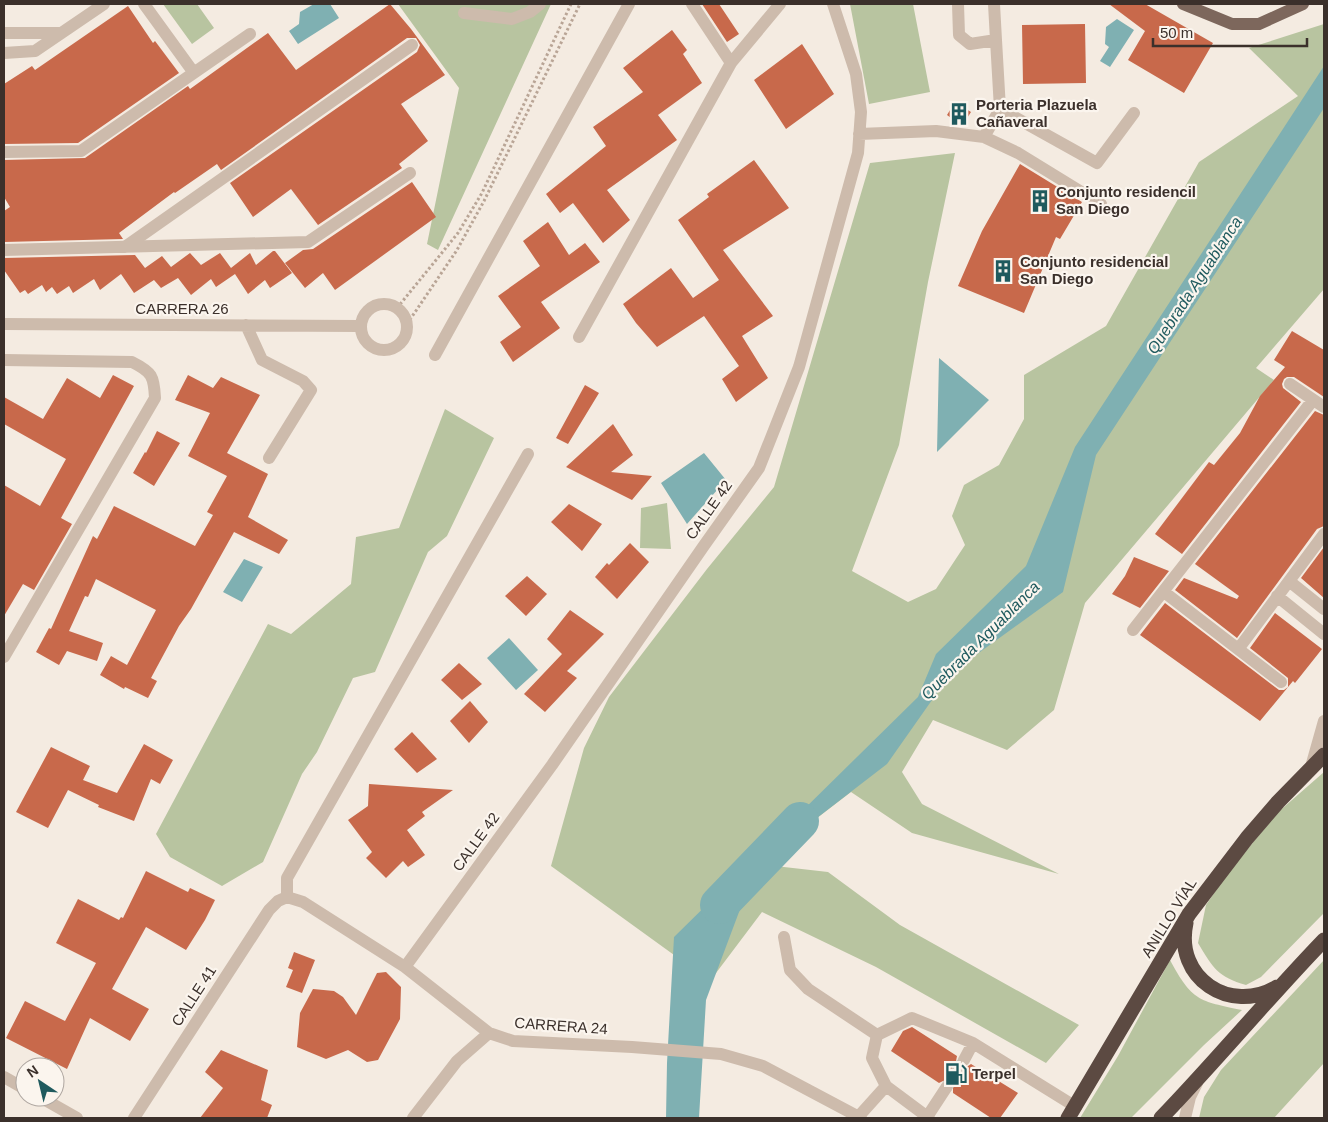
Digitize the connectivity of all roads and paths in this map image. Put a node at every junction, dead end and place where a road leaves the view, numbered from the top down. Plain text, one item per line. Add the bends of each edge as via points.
1 (104, 4) edge
2 (144, 4) edge
3 (540, 4) edge
4 (571, 4) edge
5 (580, 4) edge
6 (629, 4) edge
7 (692, 4) edge
8 (780, 4) edge
9 (833, 4) edge
10 (958, 4) edge
11 (994, 4) edge
12 (1183, 4) edge
13 (1207, 4) edge
14 (1303, 4) edge
15 (464, 13) dead end
16 (1232, 24) junction
17 (4, 33) edge
18 (60, 33) junction
19 (250, 34) dead end
20 (996, 40) junction
21 (412, 45) dead end
22 (4, 53) edge
23 (731, 64) junction
24 (194, 73) junction
25 (1000, 109) junction
26 (1134, 113) dead end
27 (859, 134) junction
28 (984, 138) junction
29 (4, 152) edge
30 (410, 173) dead end
31 (1101, 204) dead end
32 (125, 247) junction
33 (4, 250) edge
34 (397, 308) junction
35 (4, 324) edge
36 (407, 324) junction
37 (246, 325) junction
38 (360, 326) junction
39 (579, 337) dead end
40 (435, 355) dead end
41 (4, 360) edge
42 (1290, 384) dead end
43 (1319, 403) edge
44 (528, 454) dead end
45 (269, 458) dead end
46 (1324, 534) edge
47 (1289, 581) junction
48 (1164, 592) junction
49 (1277, 596) junction
50 (1324, 609) edge
51 (1133, 630) dead end
52 (1324, 634) edge
53 (1239, 648) junction
54 (4, 657) edge
55 (1281, 682) dead end
56 (1324, 722) edge
57 (1324, 755) edge
58 (1311, 767) junction
59 (287, 896) junction
60 (1189, 914) junction
61 (784, 937) dead end
62 (1324, 940) edge
63 (405, 966) junction
64 (1288, 978) junction
65 (489, 1033) junction
66 (877, 1034) junction
67 (973, 1044) junction
68 (964, 1060) tunnel mouth
69 (4, 1077) edge
70 (1200, 1078) junction
71 (15, 1083) edge
72 (886, 1086) junction
73 (946, 1088) tunnel mouth
74 (1072, 1113) edge
75 (63, 1114) edge
76 (860, 1117) edge
77 (928, 1117) edge
78 (77, 1118) edge
79 (134, 1118) edge
80 (413, 1118) edge
81 (1161, 1118) edge
82 (1185, 1118) edge

1 - 18 street
2 - 24 street
3 - 15 street via 512,19
4 - 34 path via 482,193 458,233
5 - 36 path via 466,234
6 - 40 street
7 - 23 street
8 - 23 street
9 - 27 street, CALLE 42 via 856,74
10 - 20 street via 959,35 970,44
11 - 20 street
12 - 16 main road
13 - 16 main road
14 - 16 main road via 1259,24
17 - 18 street
18 - 22 street via 35,51
19 - 24 street
20 - 25 street
21 - 32 street
23 - 39 street
24 - 29 street via 81,151
25 - 26 street via 1097,163
25 - 28 street
27 - 28 street via 936,131
27 - 63 street, CALLE 42 via 858,153 800,368 759,468 552,765
28 - 31 street via 1018,153
30 - 32 street via 308,242
32 - 33 street
34 - 36 street
34 - 38 street via 388,304 378,305 363,316
35 - 37 street, CARRERA 26
36 - 38 street via 401,342 384,351 367,343
37 - 38 street, CARRERA 26
37 - 45 street via 262,360 303,381 311,390
41 - 54 street via 132,362 145,368 154,380 155,398
42 - 43 street
43 - 48 street
44 - 59 street via 287,878
46 - 47 street
47 - 49 street
47 - 50 street
48 - 51 street
48 - 53 street
49 - 52 street
49 - 53 street
53 - 55 street
56 - 58 street
57 - 58 highway, ANILLO VÍAL
58 - 60 highway, ANILLO VÍAL via 1247,838
59 - 63 street, CARRERA 24 via 303,902
59 - 79 street, CALLE 41 via 269,910
60 - 64 highway via 1184,934 1186,955 1196,974 1211,988 1230,996 1251,996 1271,990
60 - 74 highway, ANILLO VÍAL
61 - 66 street via 790,970 808,989
62 - 64 highway
63 - 65 street, CARRERA 24
64 - 70 highway
65 - 76 street, CARRERA 24 via 513,1041 721,1054 763,1066
65 - 80 street via 457,1061
66 - 67 street via 912,1018
66 - 72 street via 872,1058
67 - 68 street
67 - 74 street
69 - 71 street
70 - 81 highway
70 - 82 street via 1190,1096
72 - 76 street
72 - 77 street
73 - 77 street
75 - 78 street

